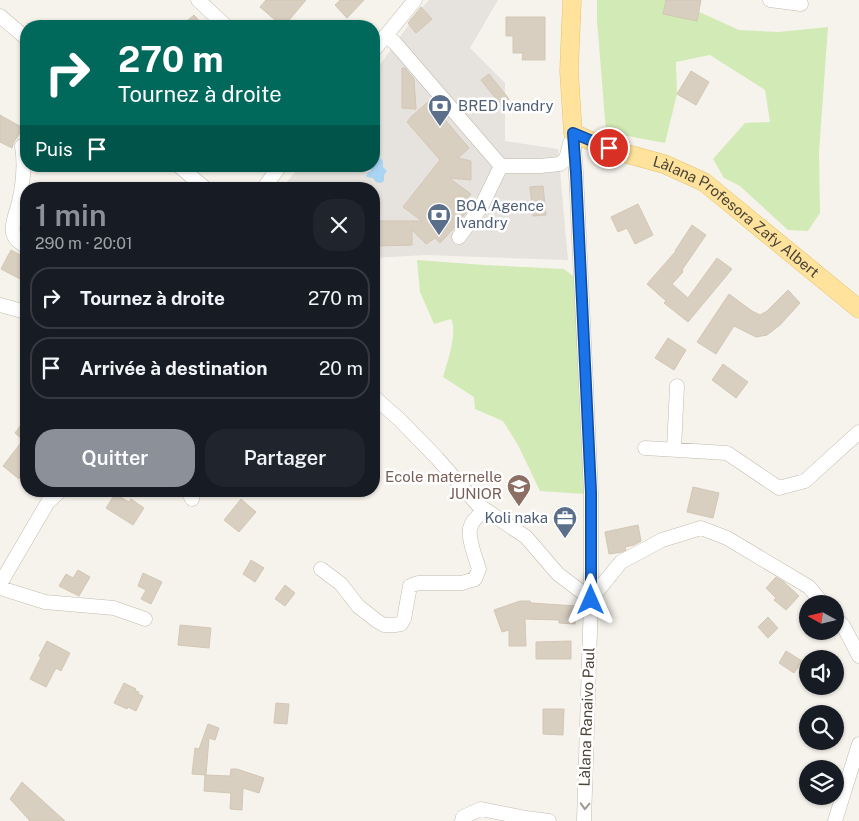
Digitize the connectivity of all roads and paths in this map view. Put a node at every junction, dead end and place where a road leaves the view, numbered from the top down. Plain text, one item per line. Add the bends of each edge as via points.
1 (198, 0) edge
2 (415, 0) edge
3 (572, 0) edge
4 (770, 0) edge
5 (801, 4) dead end
6 (0, 16) edge
7 (220, 20) edge
8 (20, 33) edge
9 (386, 35) junction
10 (380, 42) edge
11 (573, 133) junction
12 (501, 166) junction
13 (186, 172) edge
14 (198, 182) edge
15 (20, 199) edge
16 (459, 237) dead end
17 (20, 243) edge
18 (0, 305) edge
19 (859, 309) edge
20 (20, 310) edge
21 (677, 386) dead end
22 (380, 403) edge
23 (859, 432) edge
24 (646, 448) dead end
25 (674, 449) junction
26 (53, 497) edge
27 (485, 510) junction
28 (321, 569) dead end
29 (1, 581) edge
30 (815, 595) edge
31 (591, 600) junction
32 (145, 619) dead end
33 (844, 627) edge
34 (859, 656) edge
35 (859, 744) edge
36 (462, 821) edge
37 (549, 821) edge
38 (584, 821) edge
39 (835, 821) edge

1 - 7 street
2 - 9 street
3 - 11 main road via 569,71
4 - 5 street
6 - 8 street
9 - 10 street
9 - 12 street
11 - 12 street via 566,159 560,164
11 - 19 main road, Làlana Profesora Zafy Albert via 609,148 664,164 704,182
11 - 31 street, Làlana Ranaivo Paul via 591,492
12 - 16 street via 481,208
13 - 14 street
15 - 17 street via 13,234
18 - 20 street
21 - 25 street
22 - 27 street
23 - 25 street via 805,481 779,488 727,453
24 - 25 street
26 - 29 street
27 - 28 street via 475,518 470,528 479,569 475,579 462,583 418,583 410,586 401,624 384,625 377,621 358,606 341,584
27 - 31 street via 526,537 558,574
29 - 32 street via 45,602 114,608
30 - 31 street via 727,538 701,528 662,540 621,562
31 -> 38 street, Làlana Ranaivo Paul
33 - 34 street
35 - 39 street
36 - 37 street via 463,817 481,810

